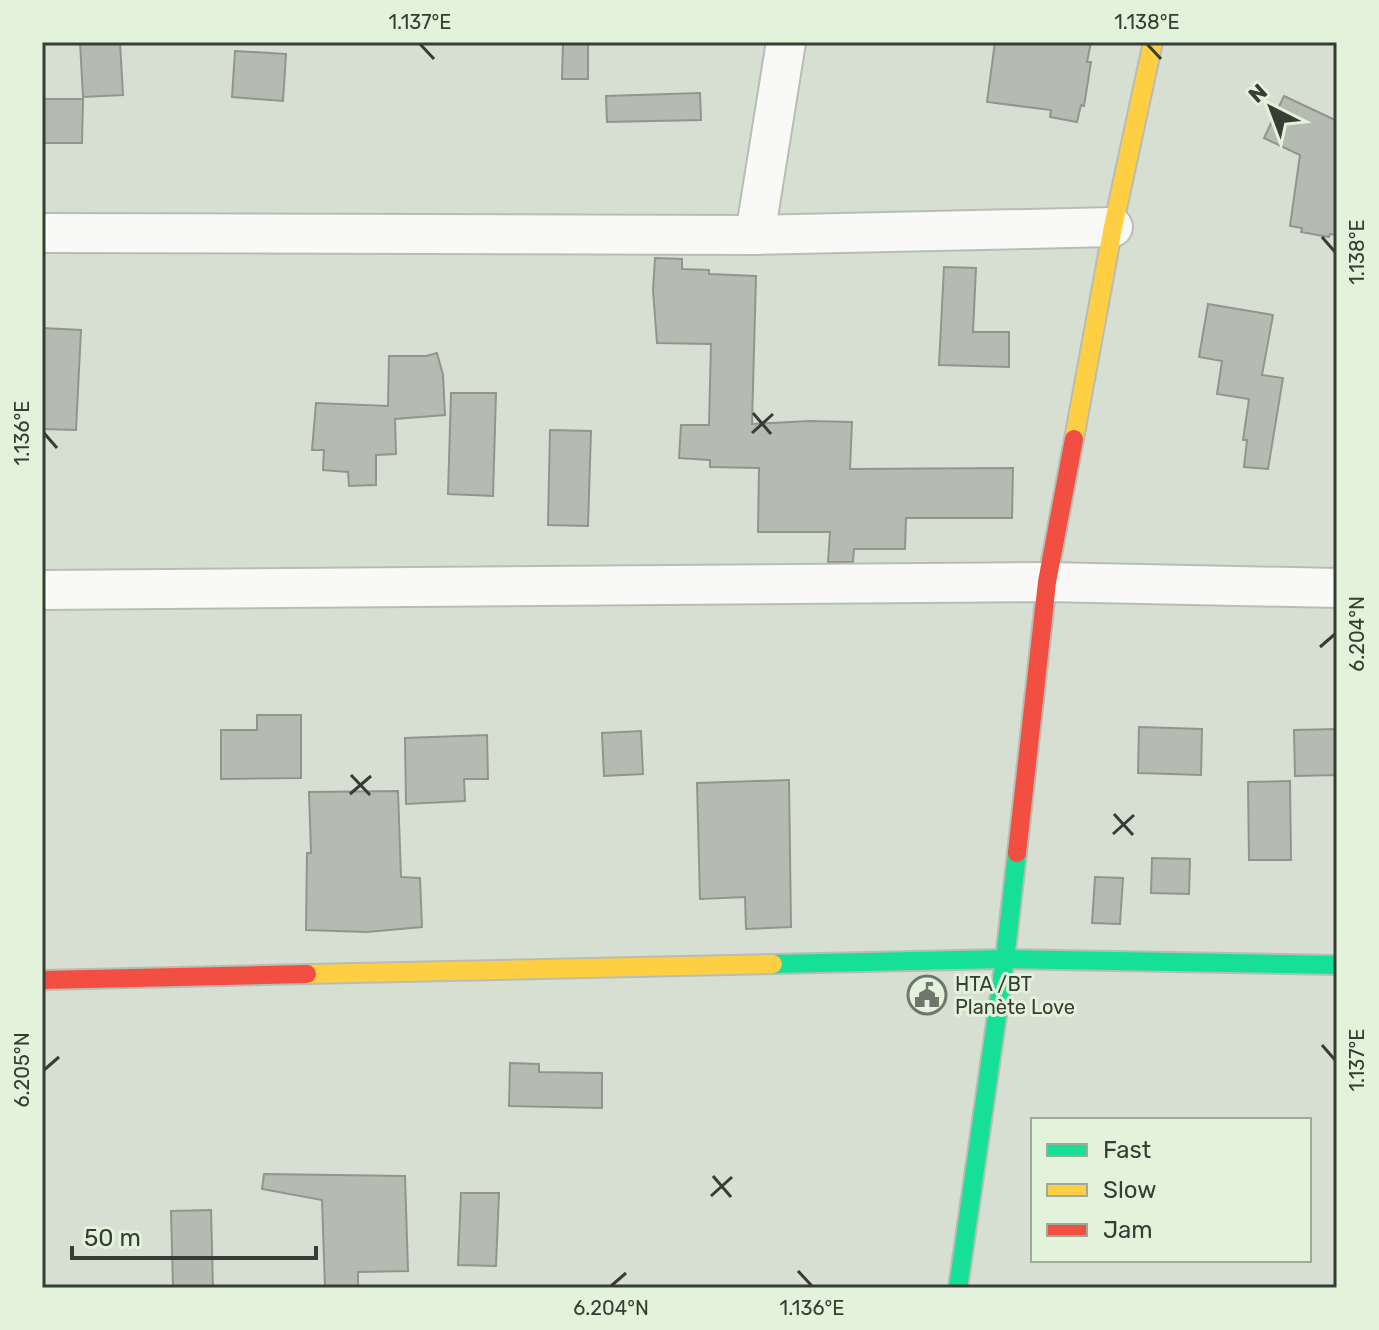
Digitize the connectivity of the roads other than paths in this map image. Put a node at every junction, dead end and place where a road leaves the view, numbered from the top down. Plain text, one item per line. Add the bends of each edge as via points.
1 (786, 42) edge
2 (1153, 42) edge
3 (1113, 227) junction
4 (42, 233) edge
5 (755, 235) junction
6 (1047, 582) junction
7 (1337, 588) edge
8 (42, 590) edge
9 (1005, 959) junction
10 (1337, 965) edge
11 (42, 980) edge
12 (958, 1288) edge

1 - 5 street
2 - 3 street
3 - 5 street
3 - 6 street
4 - 5 street
6 - 7 street
6 - 8 street
6 - 9 street
9 - 10 street
9 - 11 street
9 - 12 street

